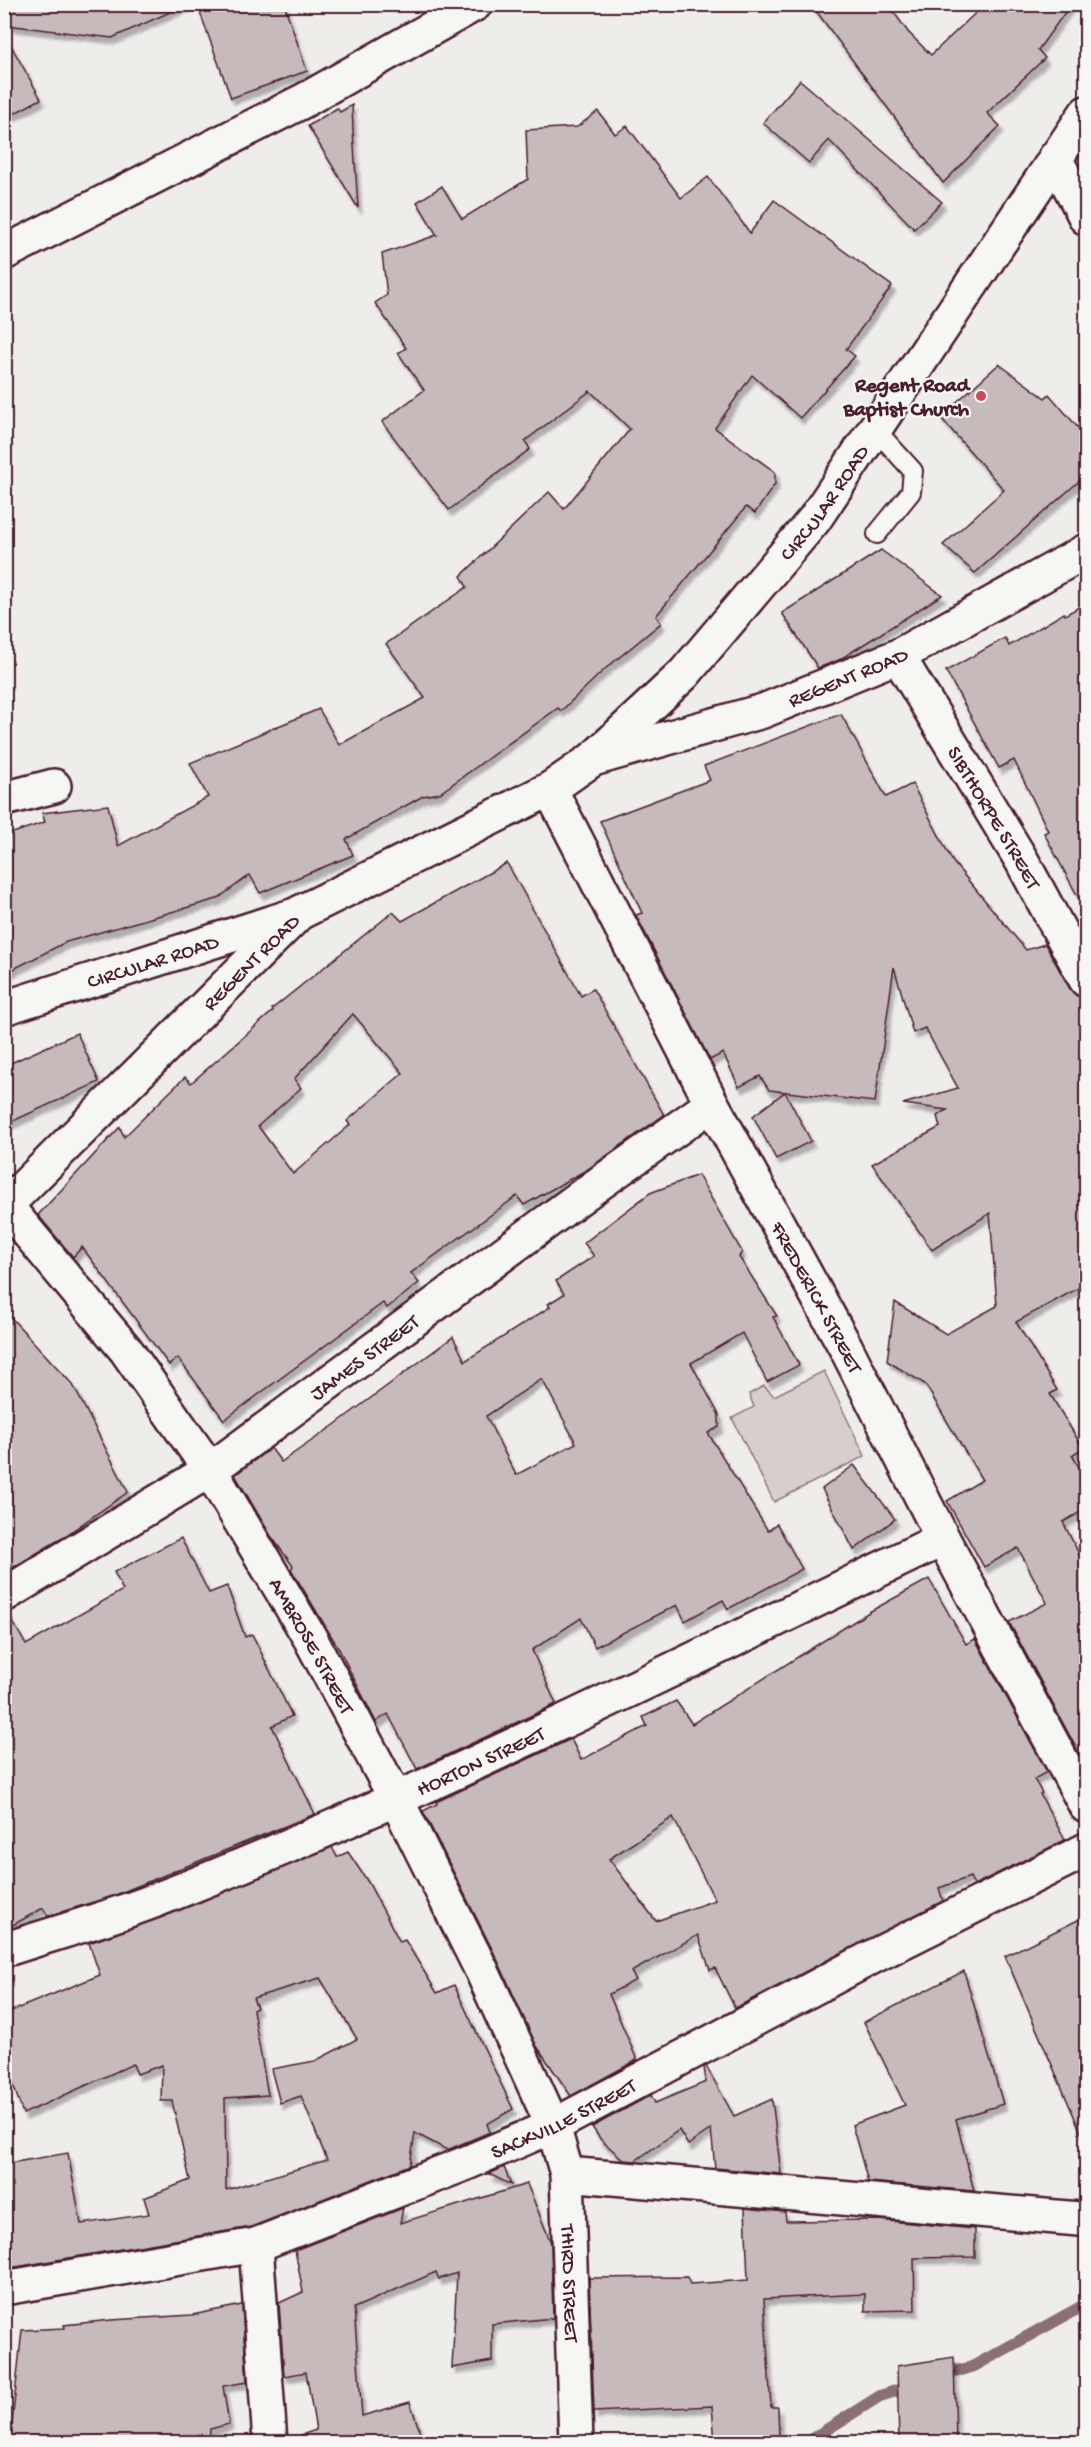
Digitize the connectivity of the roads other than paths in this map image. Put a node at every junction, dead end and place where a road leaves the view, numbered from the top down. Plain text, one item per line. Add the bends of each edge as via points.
1 (475, 4) edge
2 (1086, 113) edge
3 (1054, 158) junction
4 (1086, 218) edge
5 (4, 253) edge
6 (875, 429) junction
7 (877, 534) dead end
8 (1086, 551) edge
9 (898, 656) junction
10 (593, 759) junction
11 (54, 786) dead end
12 (550, 789) junction
13 (4, 799) edge
14 (300, 914) junction
15 (1086, 980) edge
16 (4, 1008) edge
17 (712, 1104) junction
18 (5, 1207) edge
19 (210, 1470) junction
20 (942, 1539) junction
21 (4, 1595) edge
22 (396, 1799) junction
23 (1086, 1806) edge
24 (1086, 1850) edge
25 (4, 1950) edge
26 (553, 2126) junction
27 (567, 2174) junction
28 (1079, 2219) dead end
29 (256, 2245) junction
30 (4, 2288) edge
31 (270, 2442) edge
32 (576, 2442) edge

1 - 5 street via 303,101
2 - 3 street, CIRCULAR ROAD
3 - 4 street
3 - 6 street, CIRCULAR ROAD
6 - 7 lane via 913,471 911,492
6 - 10 street, CIRCULAR ROAD via 814,520 684,674
8 - 9 street, REGENT ROAD
9 - 10 street, REGENT ROAD via 763,711
9 - 15 street, SIBTHORPE STREET via 1022,861
10 - 12 street, CIRCULAR ROAD
11 - 13 street
12 - 14 street, REGENT ROAD
12 - 17 street, FREDERICK STREET
14 - 16 street, CIRCULAR ROAD
14 - 18 street, REGENT ROAD
17 - 19 street, JAMES STREET
17 - 20 street, FREDERICK STREET via 846,1348
18 - 19 street, AMBROSE STREET via 126,1350
19 - 21 street, JAMES STREET
19 - 22 street, AMBROSE STREET via 310,1638
20 - 22 street, HORTON STREET
20 - 23 street, FREDERICK STREET
22 - 25 street, HORTON STREET via 153,1901
22 - 26 street, AMBROSE STREET via 482,1971
24 - 26 street, SACKVILLE STREET via 876,1955
26 - 27 street, THIRD STREET
26 - 29 street, SACKVILLE STREET
27 - 28 street
27 - 32 street, THIRD STREET
29 - 30 street, SACKVILLE STREET
29 - 31 street

